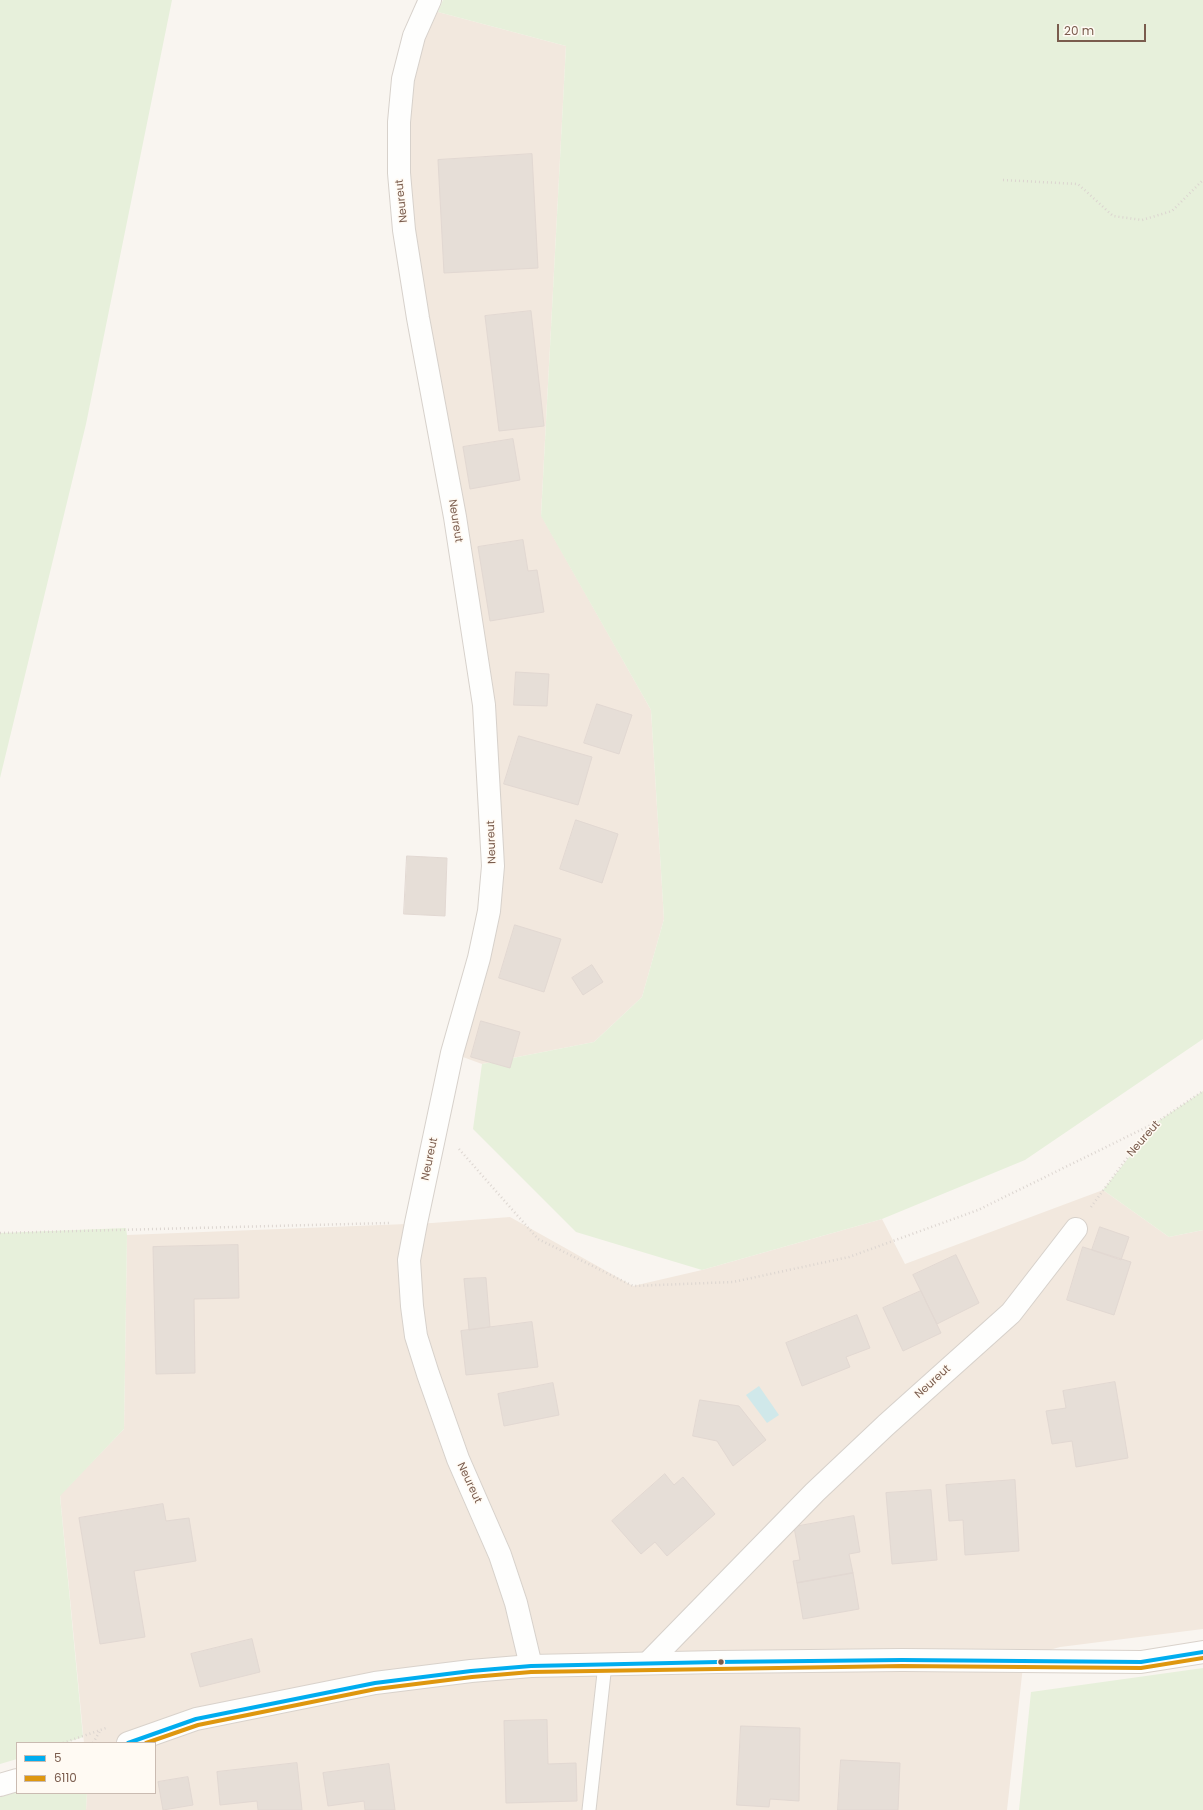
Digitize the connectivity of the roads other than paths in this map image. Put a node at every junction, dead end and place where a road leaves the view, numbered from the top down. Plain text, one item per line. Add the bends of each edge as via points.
1 (430, 0) edge
2 (1076, 1229) road end
3 (1203, 1652) edge
4 (648, 1663) junction
5 (605, 1664) junction
6 (531, 1666) junction
7 (131, 1742) edge
8 (16, 1780) edge
9 (0, 1785) edge
10 (589, 1810) edge

1 - 6 street, Neureut via 414,36 403,79 399,122 399,173 404,230 455,517 484,705 493,866 488,919 452,1053 409,1260 416,1336 443,1421 500,1555 516,1603
2 - 4 street, Neureut via 1011,1313 815,1492
3 - 4 street via 1141,1662 902,1660
4 - 5 street
5 - 6 street
5 - 10 lane
6 - 7 street via 382,1682 196,1719
8 - 9 street

